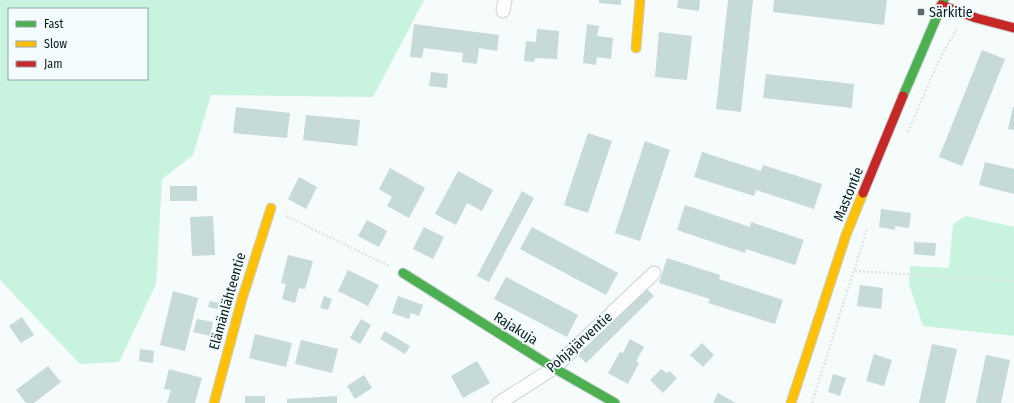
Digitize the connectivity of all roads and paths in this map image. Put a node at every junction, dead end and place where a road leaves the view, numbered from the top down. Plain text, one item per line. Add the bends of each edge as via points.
1 (640, 0) edge
2 (942, 3) edge
3 (967, 15) junction
4 (1014, 28) edge
5 (636, 48) dead end
6 (905, 138) dead end
7 (271, 208) joint
8 (868, 227) dead end
9 (855, 271) junction
10 (404, 273) joint
11 (654, 273) dead end
12 (1014, 281) edge
13 (554, 368) junction
14 (214, 403) edge
15 (499, 403) edge
16 (615, 403) edge
17 (791, 403) edge
18 (812, 403) edge

1 - 5 street
2 - 3 street
2 - 17 street, Mastontie via 846,235
3 - 4 street
3 - 6 path via 954,31 939,60
7 - 10 path
7 - 14 street, Elämänlähteentie via 242,299
8 - 9 path
9 - 12 path
9 - 18 path
10 - 13 street, Rajakuja
11 - 13 street, Pohjajärventie
13 - 15 street, Pohjajärventie
13 - 16 street, Rajakuja

